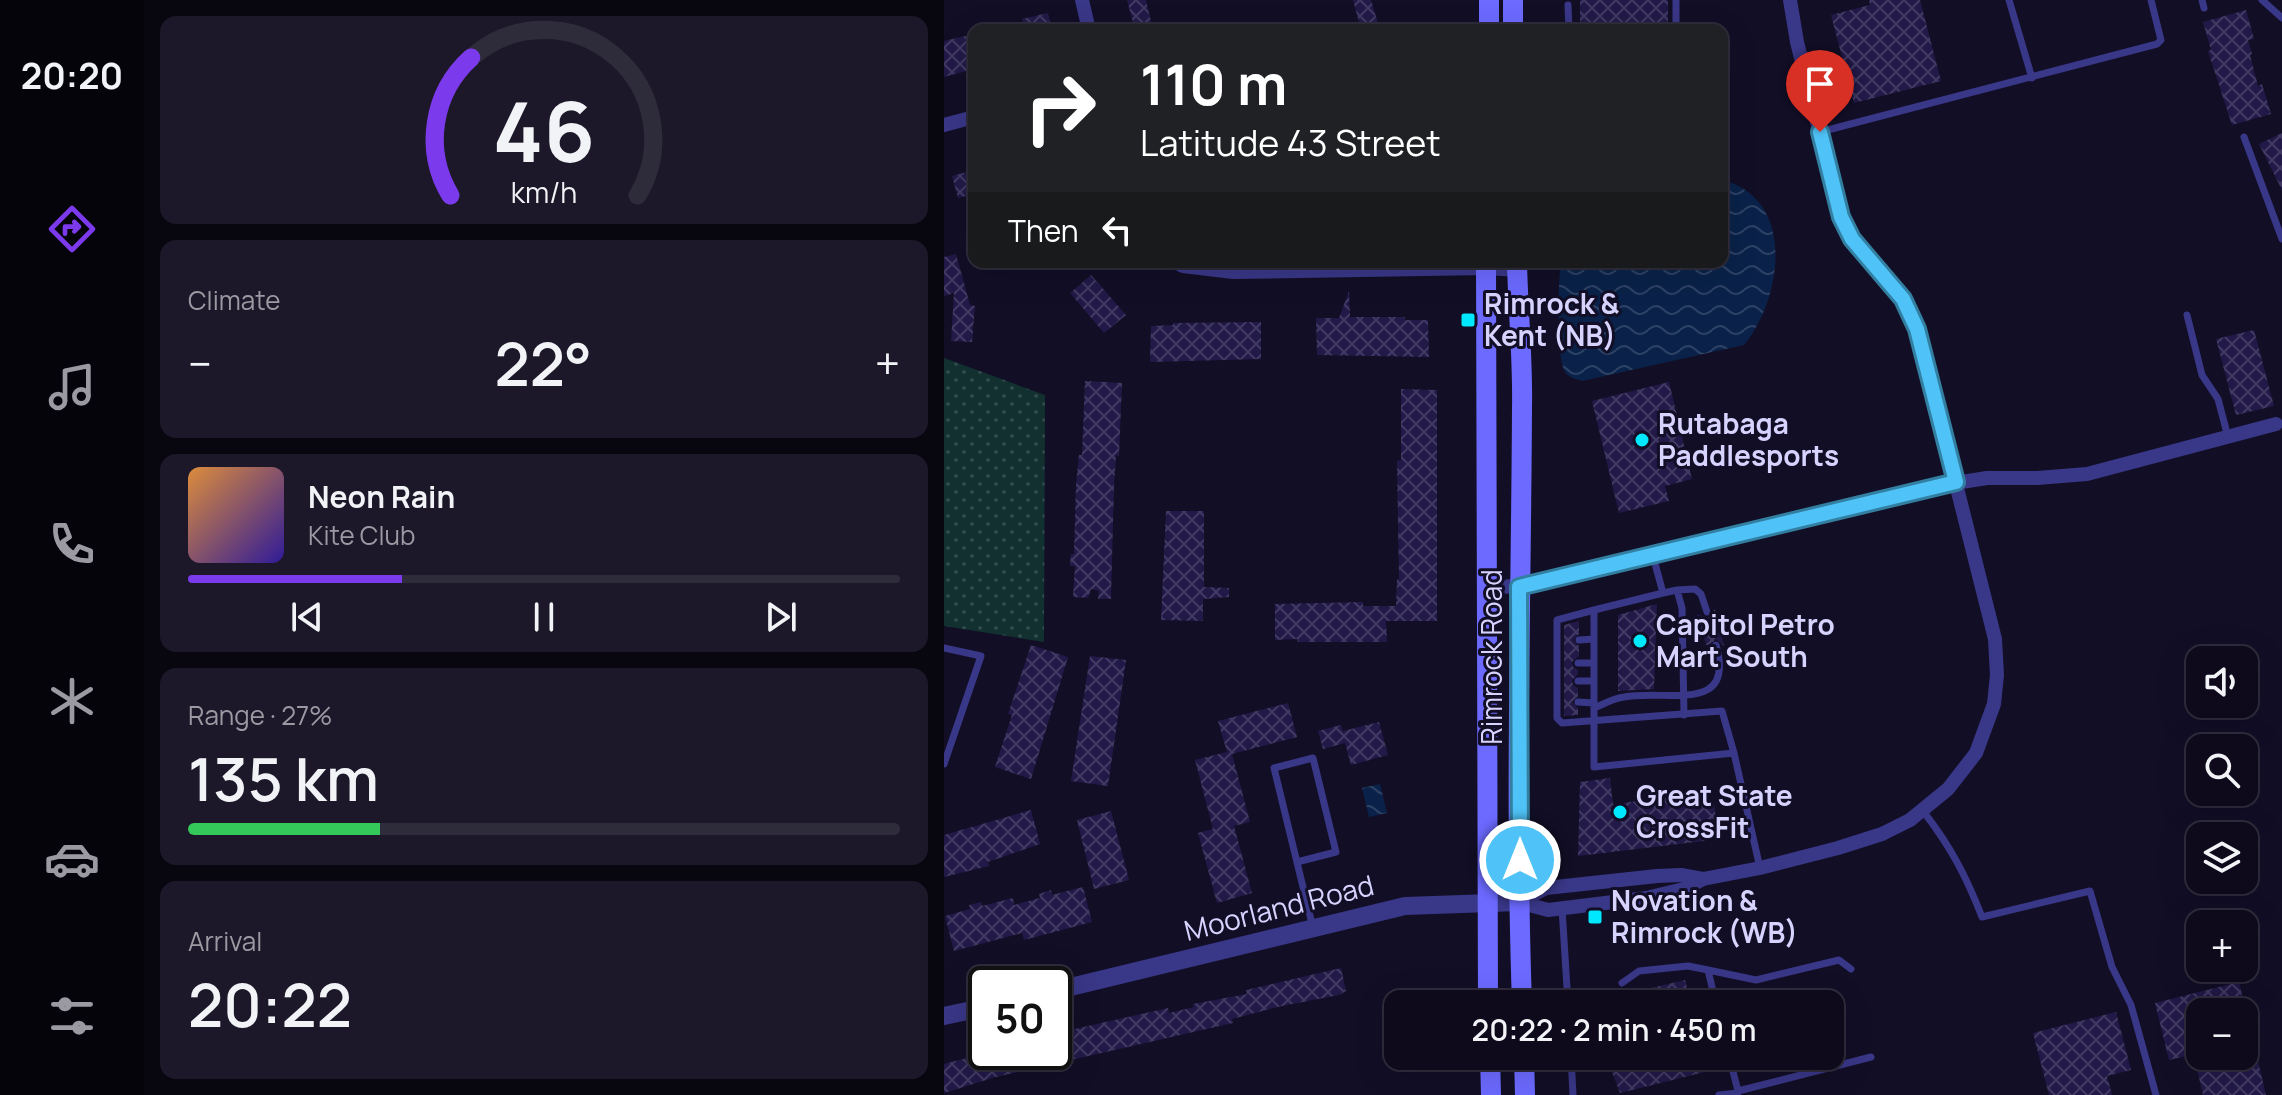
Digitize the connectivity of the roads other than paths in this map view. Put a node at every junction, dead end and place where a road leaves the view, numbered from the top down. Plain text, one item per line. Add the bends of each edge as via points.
1 (1082, 0) edge
2 (1489, 0) edge
3 (1513, 0) edge
4 (1676, 0) edge
5 (1790, 0) edge
6 (2009, 0) edge
7 (2151, 0) edge
8 (2262, 0) edge
9 (2275, 0) edge
10 (1568, 5) dead end
11 (2280, 16) edge
12 (1088, 24) edge
13 (1489, 24) edge
14 (1513, 24) edge
15 (1569, 24) edge
16 (1676, 24) edge
17 (2032, 78) junction
18 (968, 119) edge
19 (944, 125) edge
20 (1820, 132) junction
21 (2244, 137) dead end
22 (2282, 239) edge
23 (1200, 268) edge
24 (1378, 268) edge
25 (1486, 268) edge
26 (1518, 268) edge
27 (2187, 315) dead end
28 (2276, 424) dead end
29 (2228, 437) junction
30 (1956, 482) junction
31 (1653, 556) junction
32 (1519, 587) junction
33 (1486, 589) junction
34 (1677, 590) junction
35 (1663, 593) junction
36 (1594, 610) junction
37 (1707, 612) dead end
38 (1594, 639) junction
39 (1579, 640) dead end
40 (1716, 645) dead end
41 (944, 648) edge
42 (1578, 663) dead end
43 (1594, 663) junction
44 (1578, 681) dead end
45 (1594, 681) junction
46 (1684, 695) junction
47 (1578, 702) dead end
48 (1594, 705) junction
49 (1684, 715) junction
50 (1594, 723) junction
51 (1734, 753) junction
52 (944, 764) edge
53 (1923, 811) junction
54 (1297, 862) junction
55 (1760, 868) junction
56 (1703, 879) junction
57 (1519, 902) junction
58 (1487, 904) junction
59 (1562, 908) junction
60 (1313, 930) junction
61 (1851, 969) dead end
62 (1708, 970) junction
63 (1622, 983) dead end
64 (1072, 987) edge
65 (1488, 990) edge
66 (1522, 990) edge
67 (1567, 990) edge
68 (1713, 990) edge
69 (968, 1011) edge
70 (944, 1016) edge
71 (1871, 1057) dead end
72 (1490, 1070) edge
73 (1524, 1070) edge
74 (1572, 1070) edge
75 (1732, 1070) edge
76 (1738, 1093) edge
77 (1491, 1095) edge
78 (1525, 1095) edge
79 (1573, 1095) edge
80 (1719, 1095) edge
81 (2156, 1095) edge

1 - 12 street
2 - 13 main road
3 - 14 main road
4 - 16 lane
5 - 20 street
6 - 17 lane
7 - 17 lane via 2161,40 2157,44
8 - 11 lane
9 - 11 lane
10 - 15 lane
17 - 20 lane
18 - 19 street
20 - 30 street via 1841,217 1852,239 1903,299 1917,329
21 - 22 lane
23 - 24 street
25 - 33 main road, Rimrock Road
26 - 32 main road, Rimrock Road
27 - 29 lane via 2202,375 2218,399
28 - 29 street
29 - 30 street via 2087,474
30 - 31 street
30 - 53 street via 1992,625 1997,675 1990,719 1976,753 1959,778
31 - 32 street
31 - 35 lane
32 - 33 street
32 - 57 main road, Rimrock Road
33 - 58 main road, Rimrock Road
34 - 35 lane
34 - 37 lane via 1695,589
34 - 46 lane
35 - 36 lane
36 - 38 lane
36 - 50 lane via 1557,620 1557,718 1562,723
38 - 39 lane
38 - 43 lane
40 - 46 lane via 1721,667 1716,686
41 - 52 lane via 981,656
42 - 43 lane
43 - 45 lane
44 - 45 lane
45 - 48 lane
46 - 48 lane via 1623,697
46 - 49 lane
47 - 48 lane
48 - 50 lane
49 - 50 lane
49 - 51 lane via 1722,711
50 - 51 lane via 1594,767
51 - 55 lane
53 - 55 street via 1882,834
53 - 81 lane via 1966,876 1982,917 2090,891
54 - 54 lane via 1274,768 1313,758 1336,852
54 - 60 lane
55 - 56 street
56 - 57 street via 1657,876 1546,888
56 - 59 street via 1646,898
57 - 58 street, Moorland Road
57 - 59 street
57 - 66 main road, Rimrock Road
58 - 60 street, Moorland Road via 1405,906
58 - 65 main road, Rimrock Road
59 - 67 lane
60 - 64 street, Moorland Road
61 - 62 lane via 1839,960 1756,980
62 - 63 lane via 1688,966 1639,971
62 - 68 lane
69 - 70 street
71 - 76 lane
72 - 77 main road
73 - 78 main road
74 - 79 lane
75 - 76 lane
76 - 80 lane

